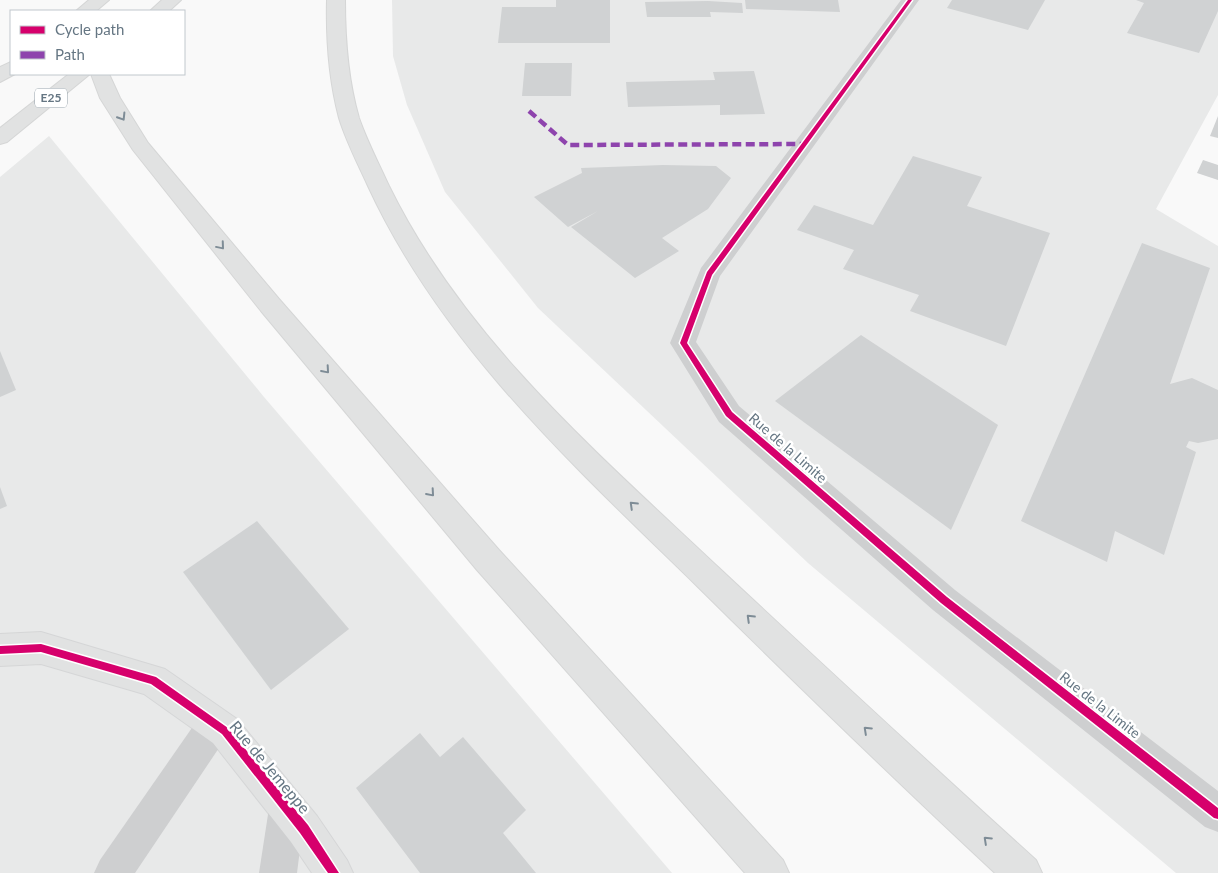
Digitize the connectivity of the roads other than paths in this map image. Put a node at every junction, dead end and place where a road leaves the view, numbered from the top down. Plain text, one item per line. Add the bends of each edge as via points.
1 (100, 0) edge
2 (336, 0) edge
3 (910, 0) edge
4 (87, 10) edge
5 (80, 75) edge
6 (100, 75) edge
7 (0, 138) edge
8 (0, 650) edge
9 (215, 724) junction
10 (287, 808) junction
11 (1218, 814) edge
12 (113, 873) edge
13 (278, 873) edge
14 (334, 873) edge
15 (770, 873) edge
16 (1023, 873) edge

1 - 4 main road
16 -> 2 main road via 847,711 567,440 477,340 420,262 382,199 348,115 337,58
3 - 11 street, Rue de la Limite via 709,274 683,343 729,414 944,600
5 - 7 main road, E25
6 -> 15 main road via 110,98 140,146 270,305 488,560
8 - 9 main road, Rue de Jemeppe via 41,648 153,680
9 - 10 main road, Rue de Jemeppe via 225,731
9 - 12 street
10 - 13 street
10 - 14 main road, Rue de Jemeppe

